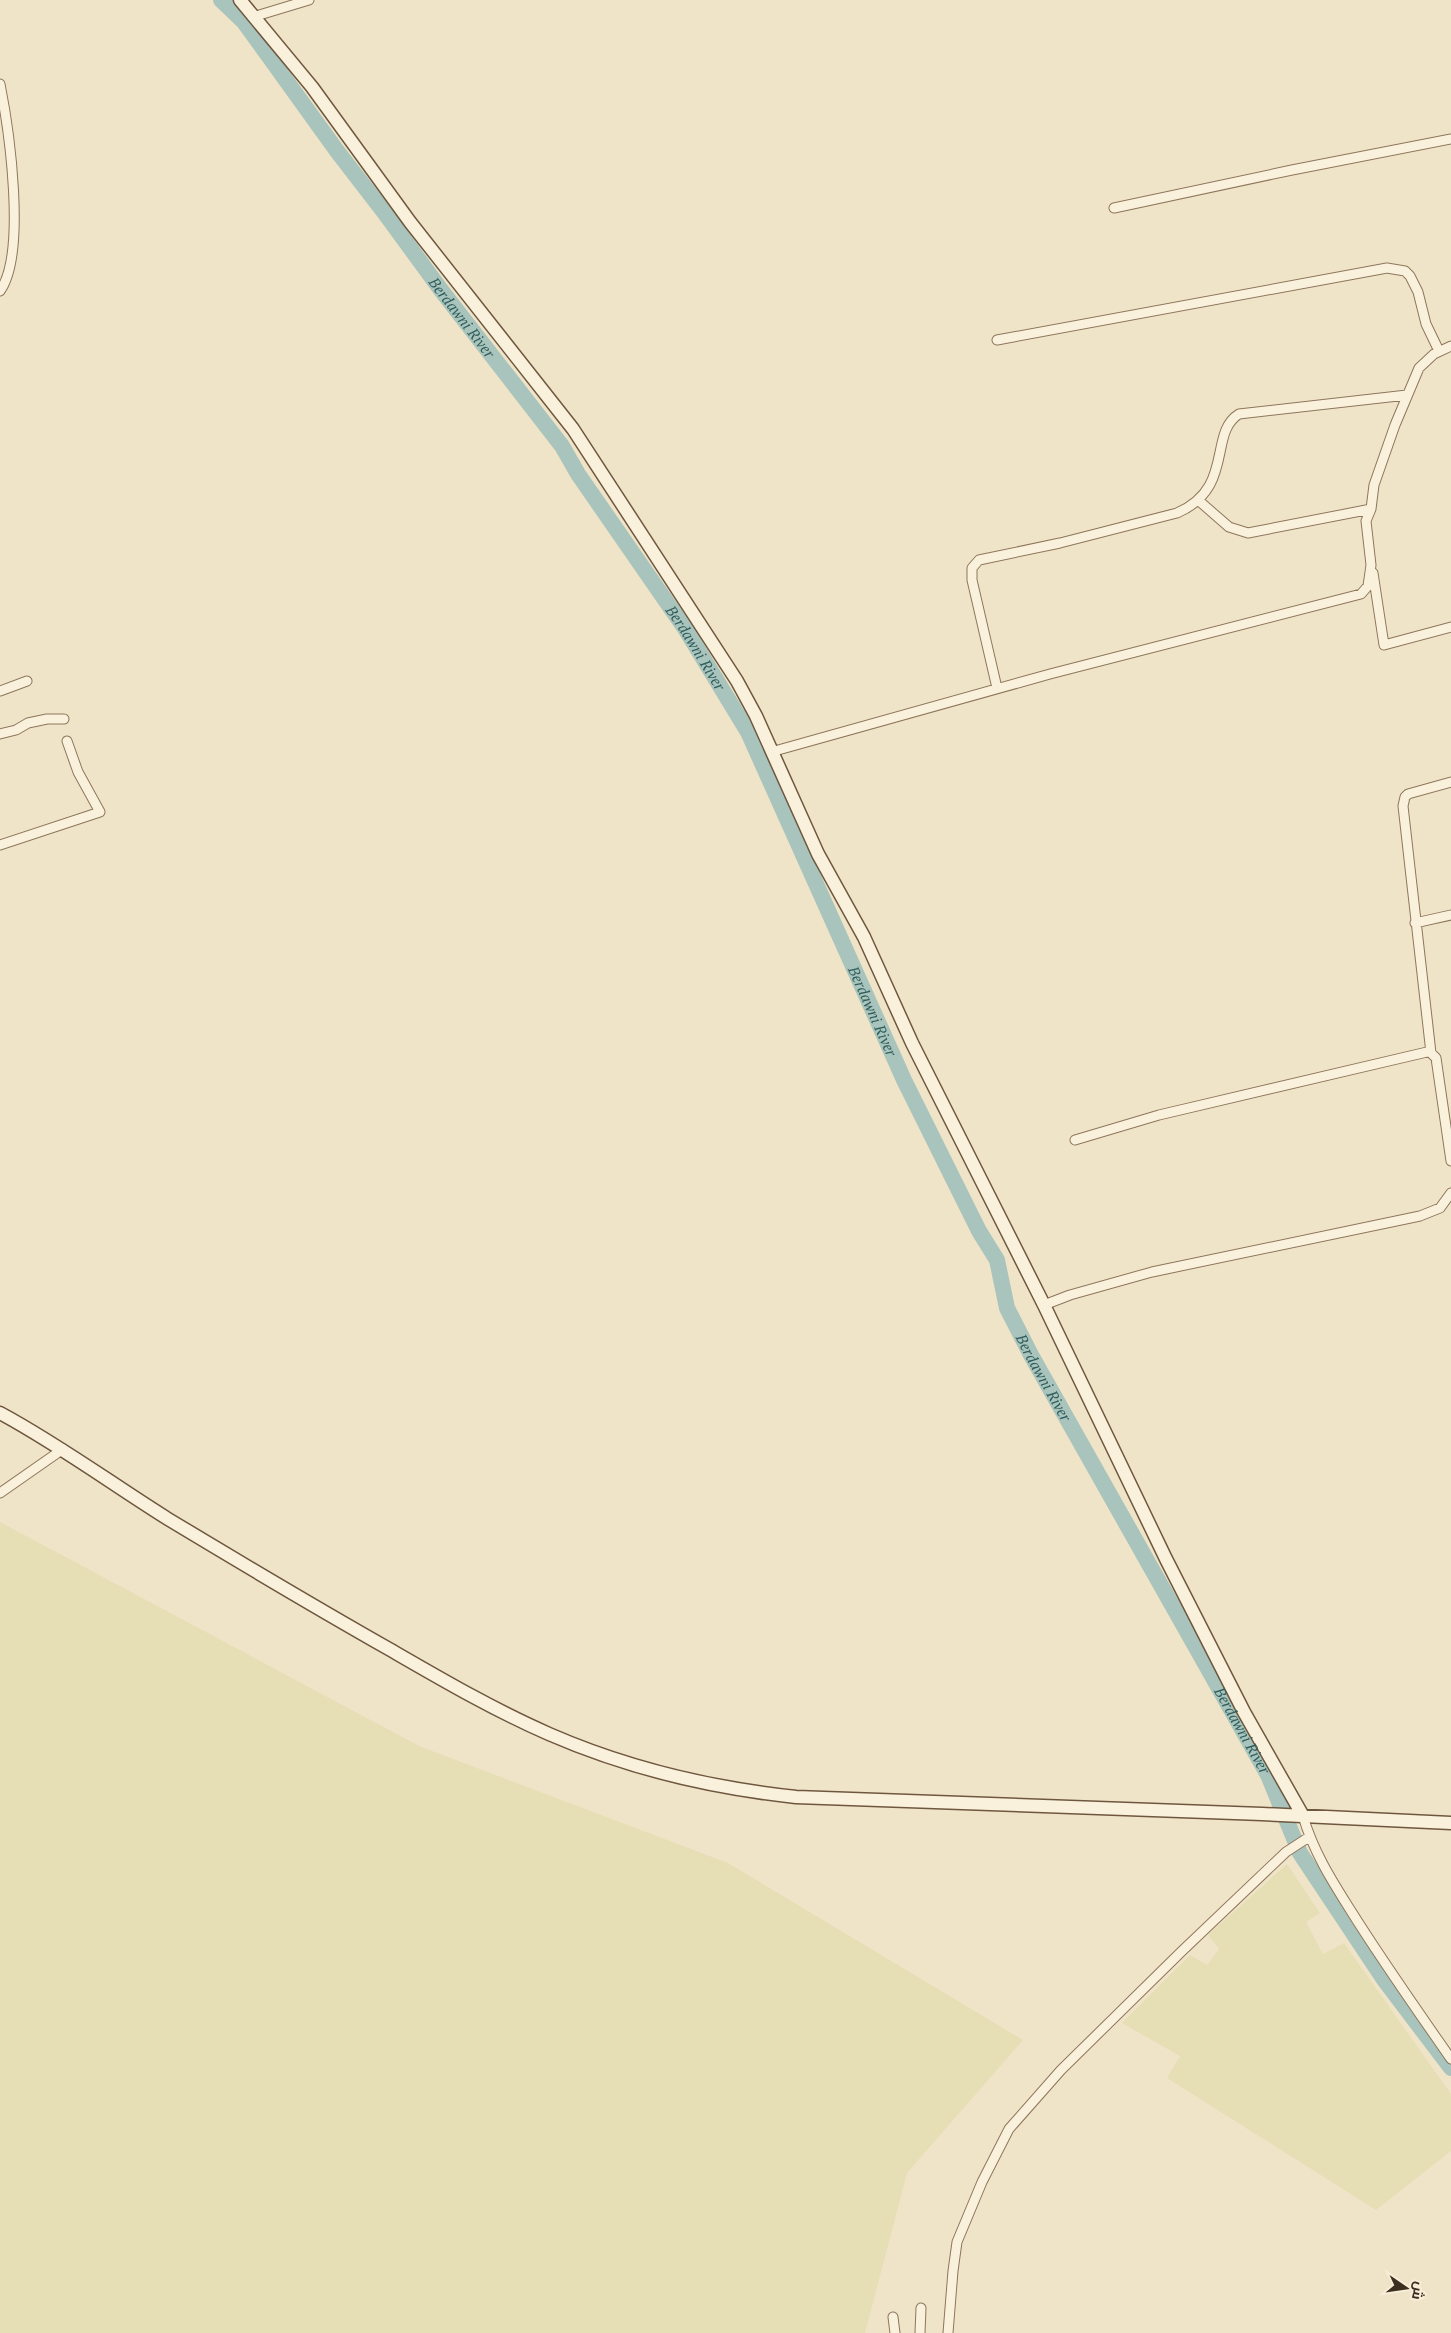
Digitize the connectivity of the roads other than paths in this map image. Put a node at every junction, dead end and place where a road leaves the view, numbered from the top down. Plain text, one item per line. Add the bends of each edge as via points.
1 (240, 0) edge
2 (309, 0) edge
3 (256, 16) junction
4 (0, 84) edge
5 (1451, 139) edge
6 (1114, 208) dead end
7 (0, 291) edge
8 (998, 340) dead end
9 (1451, 346) edge
10 (1439, 351) junction
11 (1407, 394) junction
12 (1198, 500) junction
13 (1371, 509) junction
14 (1371, 565) junction
15 (1451, 627) edge
16 (27, 681) dead end
17 (998, 688) junction
18 (0, 691) edge
19 (64, 719) dead end
20 (0, 734) edge
21 (66, 741) dead end
22 (771, 752) junction
23 (1451, 782) edge
24 (0, 845) edge
25 (1451, 915) edge
26 (1415, 923) junction
27 (1431, 1053) junction
28 (1075, 1140) dead end
29 (1451, 1161) edge
30 (1451, 1193) edge
31 (1044, 1305) junction
32 (0, 1413) edge
33 (63, 1449) junction
34 (0, 1493) edge
35 (1299, 1816) junction
36 (1451, 1823) edge
37 (1310, 1837) junction
38 (1451, 2059) edge
39 (921, 2308) dead end
40 (893, 2316) dead end
41 (895, 2333) edge
42 (920, 2333) edge
43 (948, 2333) edge

1 - 3 street
2 - 3 street
3 - 22 street via 410,222 591,454 737,681
4 - 7 street via 14,200 14,238 8,273
5 - 6 street
8 - 10 street via 1387,268 1404,271 1410,276
9 - 10 street
10 - 11 street via 1419,368
11 - 12 street via 1239,414 1228,424 1212,484
11 - 13 street via 1374,485
12 - 13 street via 1229,527 1248,533
12 - 17 street via 1177,513 974,563 972,580
13 - 14 street via 1366,522
14 - 15 street via 1384,645
14 - 17 street via 1368,586 1354,596
16 - 18 street
17 - 22 street
19 - 20 street via 28,723
21 - 24 street via 78,772 100,812
22 - 31 street via 818,854 864,937 912,1043
23 - 26 street via 1404,797
25 - 26 street
26 - 27 street
27 - 28 street via 1159,1115
27 - 29 street via 1436,1058
30 - 31 street via 1440,1208 1420,1216 1152,1272
31 - 35 street via 1166,1558
32 - 33 street
33 - 34 street
33 - 35 street via 168,1519 446,1682 548,1734 617,1760 700,1782 796,1797
35 - 36 street
35 - 37 street
37 - 38 street via 1328,1874 1378,1954
37 - 43 street via 1286,1852 1182,1950 1061,2070 1009,2129 982,2182 958,2242
39 - 42 street
40 - 41 street

